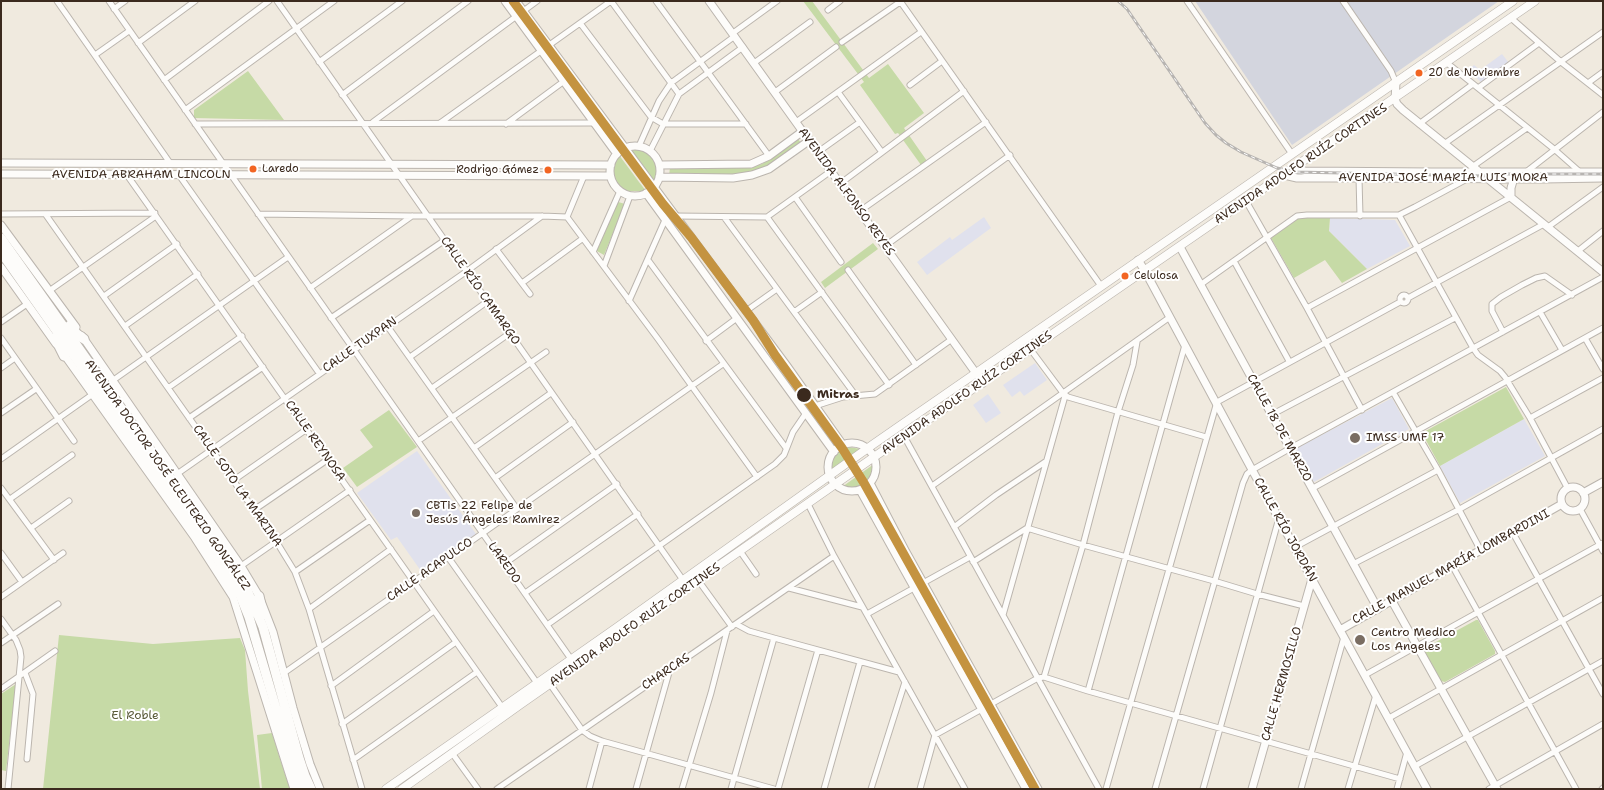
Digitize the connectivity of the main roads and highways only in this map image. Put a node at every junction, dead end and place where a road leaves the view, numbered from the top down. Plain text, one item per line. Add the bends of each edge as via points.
1 (1514, 1) edge
2 (1535, 1) edge
3 (1, 238) edge
4 (7, 255) edge
5 (31, 302) junction
6 (49, 304) junction
7 (84, 339) road end
8 (64, 356) road end
9 (819, 483) junction
10 (825, 492) junction
11 (233, 596) road end
12 (259, 596) road end
13 (263, 627) junction
14 (254, 633) junction
15 (276, 691) junction
16 (302, 789) edge
17 (311, 789) edge
18 (386, 789) edge
19 (402, 789) edge

1 - 9 main road, AVENIDA ADOLFO RUÍZ CORTINES
2 - 10 main road, AVENIDA ADOLFO RUÍZ CORTINES
3 - 4 highway, AVENIDA DOCTOR JOSÉ ELEUTERIO GONZÁLEZ
4 - 5 highway, AVENIDA DOCTOR JOSÉ ELEUTERIO GONZÁLEZ
4 - 6 highway, AVENIDA DOCTOR JOSÉ ELEUTERIO GONZÁLEZ
5 - 8 highway
5 - 14 highway, AVENIDA DOCTOR JOSÉ ELEUTERIO GONZÁLEZ via 227,574 245,606
6 - 7 highway
6 - 13 highway, AVENIDA DOCTOR JOSÉ ELEUTERIO GONZÁLEZ via 238,574
9 - 10 main road via 826,486
9 - 18 main road, AVENIDA ADOLFO RUÍZ CORTINES
10 - 19 main road, AVENIDA ADOLFO RUÍZ CORTINES
11 - 14 highway
12 - 13 highway
13 - 15 highway, AVENIDA DOCTOR JOSÉ ELEUTERIO GONZÁLEZ
14 - 15 highway, AVENIDA DOCTOR JOSÉ ELEUTERIO GONZÁLEZ
15 - 16 highway, AVENIDA DOCTOR JOSÉ ELEUTERIO GONZÁLEZ
15 - 17 highway, AVENIDA DOCTOR JOSÉ ELEUTERIO GONZÁLEZ

